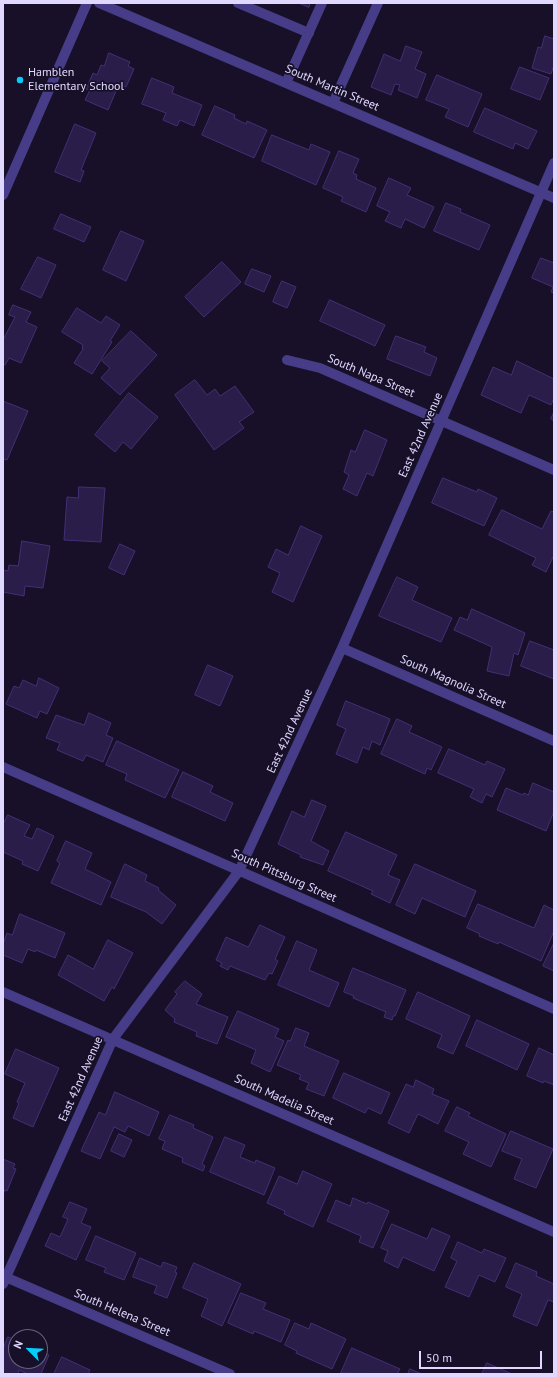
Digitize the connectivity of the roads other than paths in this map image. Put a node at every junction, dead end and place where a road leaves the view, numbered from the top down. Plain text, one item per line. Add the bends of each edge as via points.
1 (87, 3) edge
2 (99, 3) edge
3 (238, 3) edge
4 (322, 3) edge
5 (378, 3) edge
6 (309, 33) junction
7 (286, 83) junction
8 (333, 103) junction
9 (554, 163) edge
10 (541, 192) junction
11 (3, 195) edge
12 (554, 198) edge
13 (286, 360) dead end
14 (442, 421) junction
15 (554, 470) edge
16 (342, 648) junction
17 (554, 741) edge
18 (3, 767) edge
19 (239, 871) junction
20 (3, 992) edge
21 (554, 1009) edge
22 (113, 1039) junction
23 (554, 1232) edge
24 (4, 1279) edge
25 (230, 1374) edge

1 - 11 street
2 - 7 street, South Martin Street
3 - 6 street
4 - 6 street
5 - 8 street
6 - 7 street
7 - 8 street, South Martin Street
8 - 10 street, South Martin Street
9 - 10 street, East 42nd Avenue
10 - 12 street, South Martin Street
10 - 14 street, East 42nd Avenue
13 - 14 street, South Napa Street via 320,368
14 - 15 street, South Napa Street
14 - 16 street, East 42nd Avenue
16 - 17 street, South Magnolia Street
16 - 19 street, East 42nd Avenue
18 - 19 street, South Pittsburg Street
19 - 21 street, South Pittsburg Street
19 - 22 street, East 42nd Avenue
20 - 22 street, South Madelia Street
22 - 23 street, South Madelia Street
22 - 24 street, East 42nd Avenue
24 - 25 street, South Helena Street

